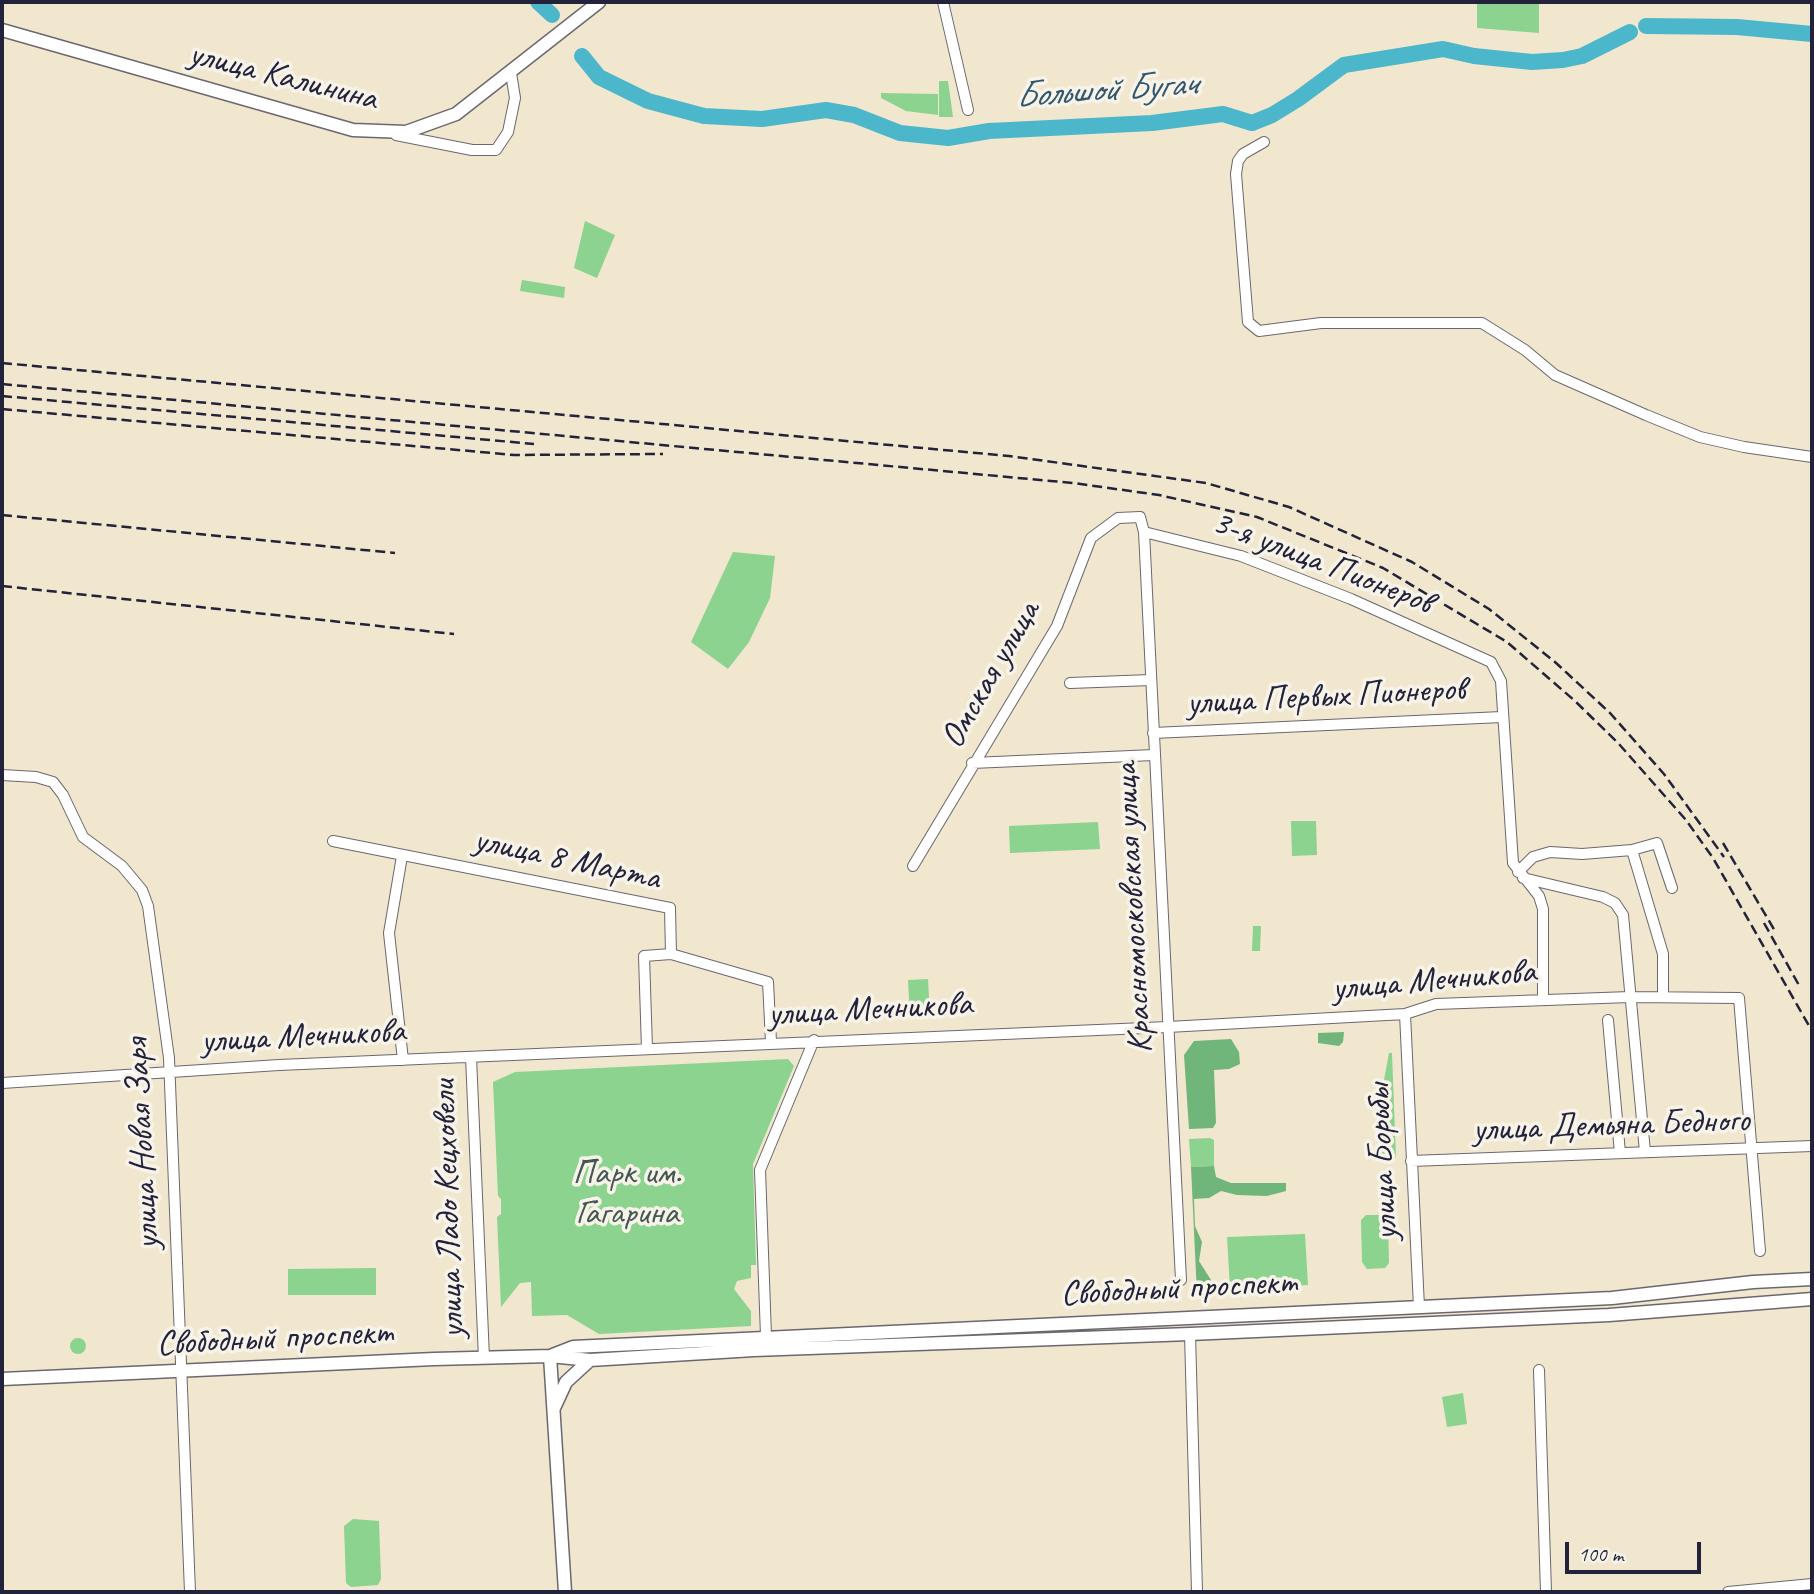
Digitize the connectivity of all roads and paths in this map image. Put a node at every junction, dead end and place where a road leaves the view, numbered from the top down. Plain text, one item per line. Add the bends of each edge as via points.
1 (599, 2) edge
2 (943, 2) edge
3 (2, 30) edge
4 (511, 73) junction
5 (968, 110) dead end
6 (385, 132) junction
7 (1265, 142) dead end
8 (1812, 457) edge
9 (1118, 518) joint
10 (1144, 532) junction
11 (1151, 680) junction
12 (1070, 683) dead end
13 (1502, 717) junction
14 (1153, 733) junction
15 (1154, 755) junction
16 (972, 763) junction
17 (2, 775) edge
18 (333, 841) dead end
19 (1632, 850) junction
20 (402, 856) junction
21 (913, 866) dead end
22 (1520, 875) junction
23 (1672, 888) dead end
24 (671, 954) junction
25 (1630, 997) junction
26 (1663, 997) junction
27 (1543, 1000) junction
28 (1405, 1014) junction
29 (1608, 1020) dead end
30 (1168, 1027) junction
31 (814, 1040) junction
32 (771, 1042) junction
33 (647, 1049) junction
34 (471, 1057) junction
35 (403, 1060) junction
36 (169, 1074) junction
37 (2, 1083) edge
38 (1812, 1146) edge
39 (1752, 1148) junction
40 (1645, 1152) junction
41 (1620, 1153) junction
42 (1411, 1161) junction
43 (1760, 1251) dead end
44 (1812, 1279) edge
45 (1181, 1280) dead end
46 (1812, 1298) edge
47 (1419, 1307) junction
48 (1192, 1317) junction
49 (1190, 1334) junction
50 (766, 1336) junction
51 (767, 1350) junction
52 (550, 1356) junction
53 (484, 1358) junction
54 (590, 1360) junction
55 (1539, 1370) dead end
56 (183, 1371) junction
57 (2, 1379) edge
58 (554, 1408) junction
59 (1812, 1584) edge
60 (190, 1592) edge
61 (565, 1592) edge
62 (1197, 1592) edge
63 (1546, 1592) edge
64 (1728, 1592) edge

1 - 4 main road, улица Калинина
2 - 5 street
3 - 6 main road, улица Калинина via 340,127
4 - 6 main road, улица Калинина via 456,114 406,132
4 - 6 street via 515,97 508,132 496,150 472,150
7 - 8 street via 1243,154 1236,174 1248,322 1259,331 1321,323 1482,323 1555,375 1689,432 1744,447
9 - 10 street, 3-я улица Пионеров via 1140,517
9 - 16 street, Омская улица via 1091,538 1057,626
10 - 11 street, Красномосковская улица
10 - 13 street, 3-я улица Пионеров via 1241,556 1491,662 1501,681
11 - 12 street
11 - 14 street, Красномосковская улица
13 - 14 street, улица Первых Пионеров
13 - 22 street via 1512,856
14 - 15 street, Красномосковская улица
15 - 16 street, улица Первых Пионеров
15 - 30 street, Красномосковская улица
16 - 21 street, Омская улица
17 - 36 street, улица Новая Заря via 53,782 83,837 122,866 142,890 160,981
18 - 20 street, улица 8 Марта
19 - 22 street via 1550,852 1533,857
19 - 23 street via 1657,844
19 - 26 street via 1663,954
20 - 24 street, улица 8 Марта via 670,908
20 - 35 street via 389,933
22 - 25 street via 1615,903 1623,915
22 - 27 street via 1539,896 1543,909
24 - 32 street via 768,982
24 - 33 street via 644,956
25 - 26 street, улица Мечникова
25 - 27 street, улица Мечникова
25 - 40 street
26 - 39 street, улица Мечникова via 1740,998
27 - 28 street, улица Мечникова via 1436,1004
28 - 30 street, улица Мечникова
28 - 42 street, улица Борьбы
29 - 41 street
30 - 31 street, улица Мечникова
30 - 45 street, Красномосковская улица
31 - 32 street, улица Мечникова
31 - 50 street via 760,1170
32 - 33 street, улица Мечникова
33 - 34 street, улица Мечникова
34 - 35 street, улица Мечникова
34 - 53 street, улица Ладо Кецховели
35 - 36 street, улица Мечникова
36 - 37 street, улица Мечникова
36 - 56 street, улица Новая Заря
38 - 39 street, улица Демьяна Бедного
39 - 40 street, улица Демьяна Бедного
39 - 43 street
40 - 41 street, улица Демьяна Бедного
41 - 42 street, улица Демьяна Бедного
42 - 47 street, улица Борьбы
44 - 47 main road, Свободный проспект via 1612,1298
46 - 49 main road, Свободный проспект via 1609,1315
47 - 48 main road, Свободный проспект
48 - 49 main road
48 - 50 main road, Свободный проспект
49 - 51 main road, Свободный проспект
49 - 62 street
50 - 51 main road
50 - 52 main road, Свободный проспект via 567,1347
51 - 54 main road, Свободный проспект
52 - 53 main road, Свободный проспект
52 - 54 main road, Свободный проспект
52 - 58 main road
53 - 56 main road, Свободный проспект
54 - 58 main road via 566,1382
55 - 63 street
56 - 57 main road, Свободный проспект
56 - 60 street, улица Новая Заря
58 - 61 main road
59 - 64 street

